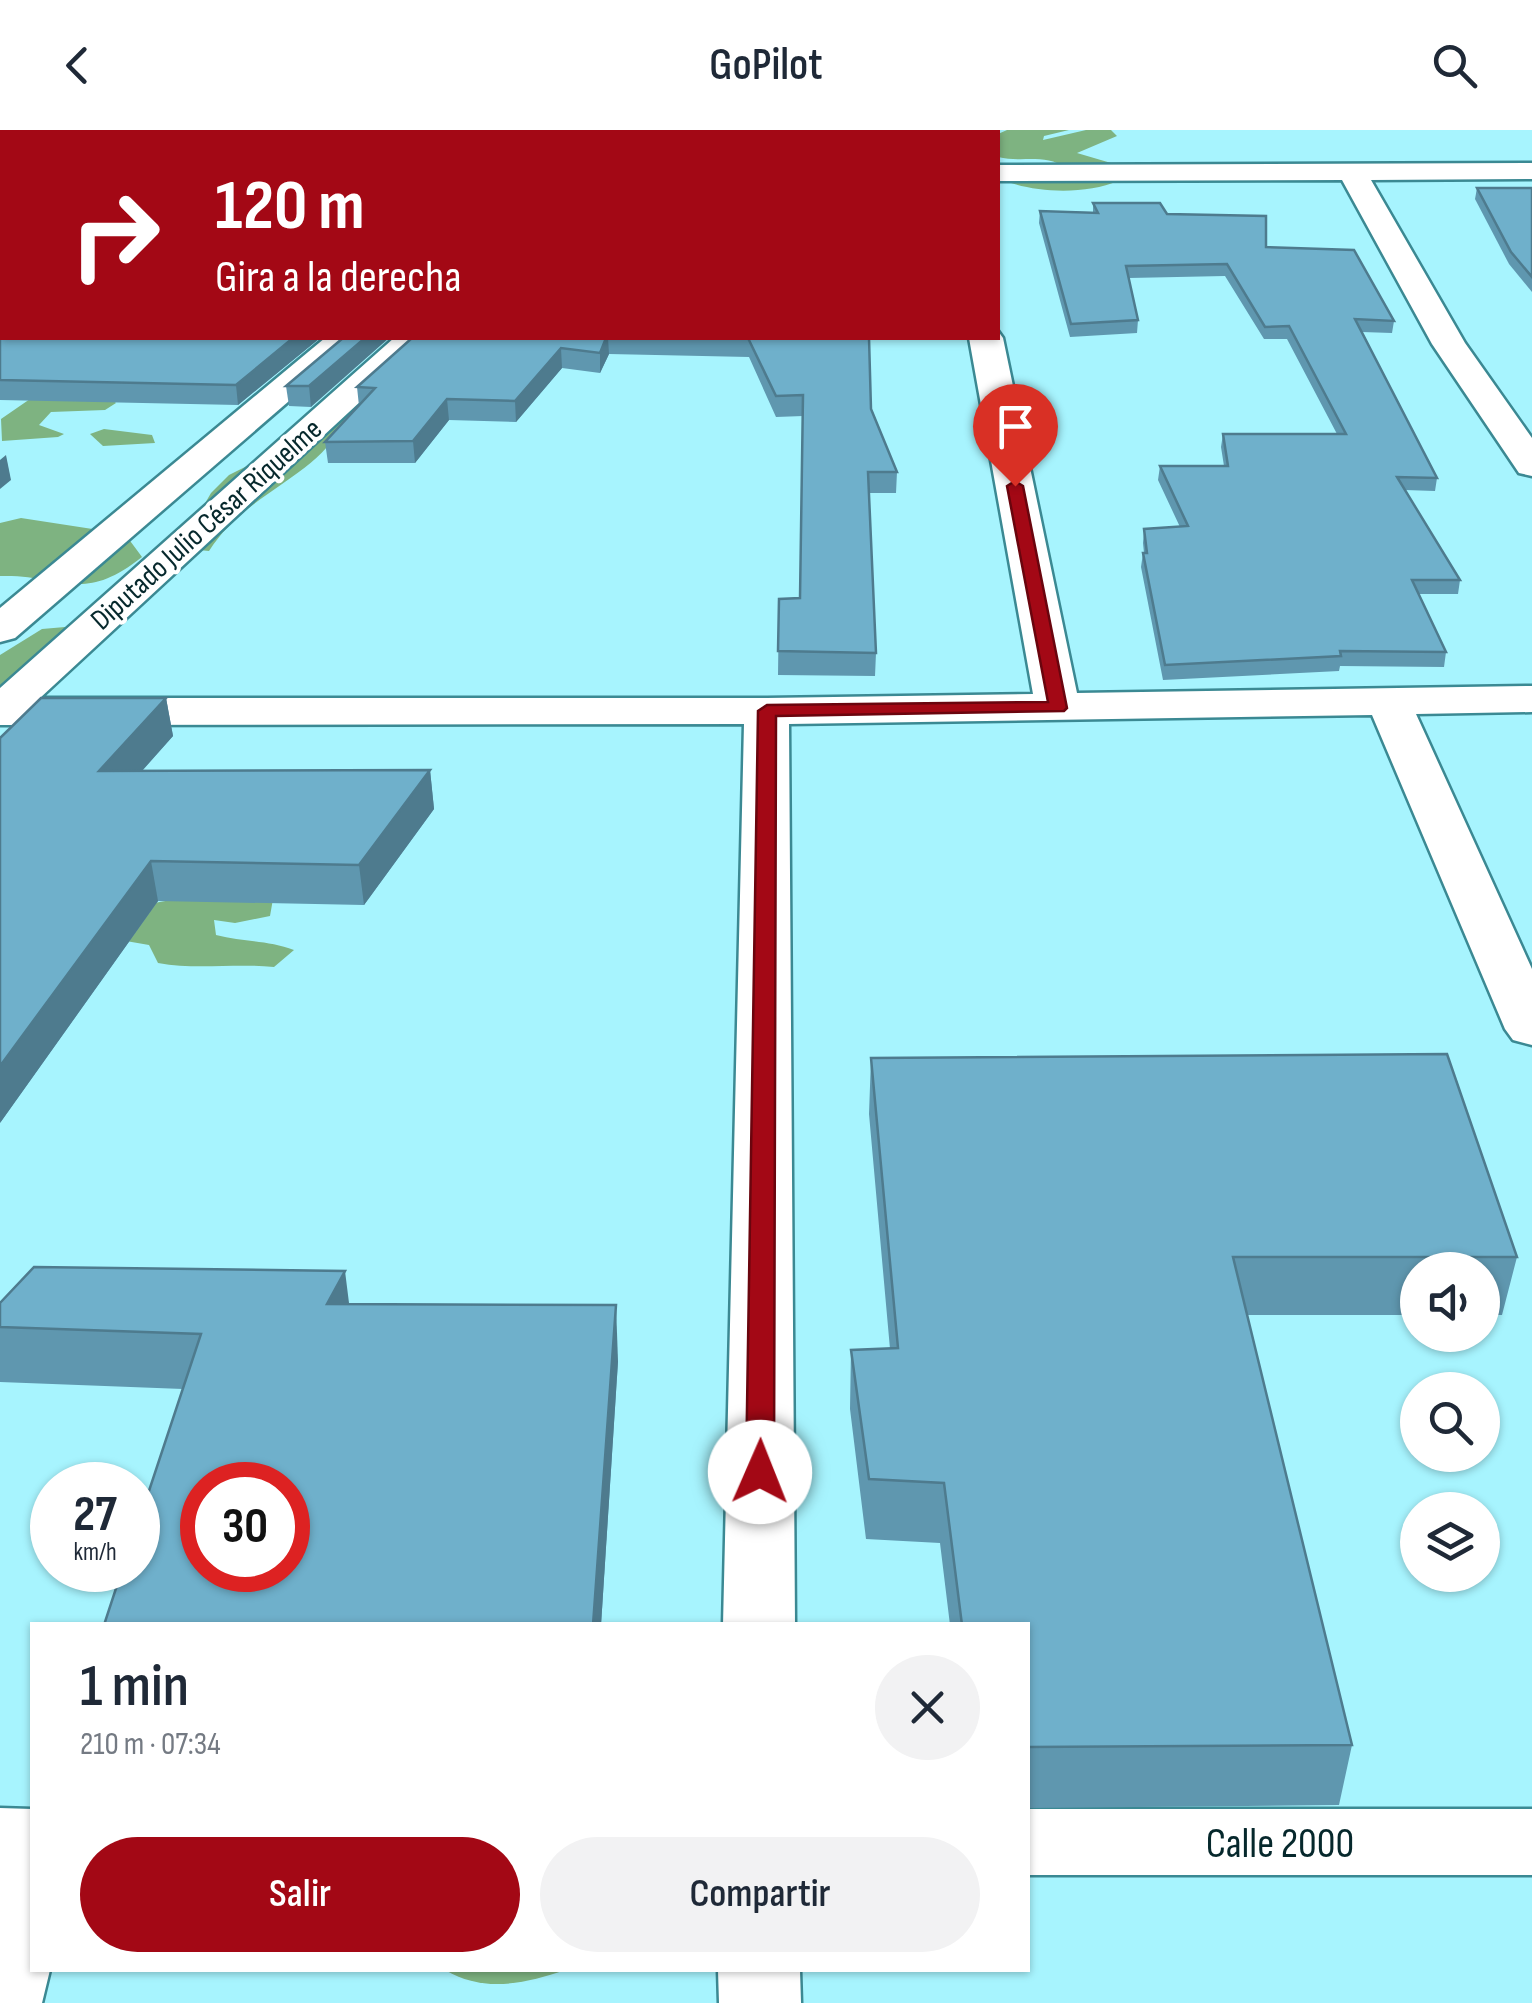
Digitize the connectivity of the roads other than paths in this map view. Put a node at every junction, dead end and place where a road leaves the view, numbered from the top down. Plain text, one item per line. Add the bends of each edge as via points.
1 (1532, 171) edge
2 (1352, 172) junction
3 (1000, 174) edge
4 (343, 340) edge
5 (411, 340) edge
6 (986, 340) edge
7 (1532, 465) edge
8 (18, 594) edge
9 (111, 607) junction
10 (0, 629) edge
11 (1532, 699) edge
12 (1389, 702) junction
13 (1058, 708) junction
14 (1, 711) edge
15 (767, 711) junction
16 (1532, 1030) edge
17 (759, 1622) edge
18 (0, 1842) edge
19 (30, 1842) edge
20 (1030, 1842) edge
21 (1532, 1842) edge
22 (30, 1885) edge
23 (759, 1972) edge
24 (1, 2003) edge
25 (760, 2003) edge

1 - 2 street
2 - 3 street
2 - 7 street via 1450,344
4 - 8 street, Diputado Julio César Riquelme
5 - 9 street, Diputado Julio César Riquelme
6 - 13 street
8 - 9 street
8 - 10 street, Diputado Julio César Riquelme
9 - 14 street, Diputado Julio César Riquelme
11 - 12 street
12 - 13 street
12 - 16 street
13 - 15 street
14 - 15 street
15 - 17 street
18 - 19 street
20 - 21 street, Calle 2000
22 - 24 street
23 - 25 street

